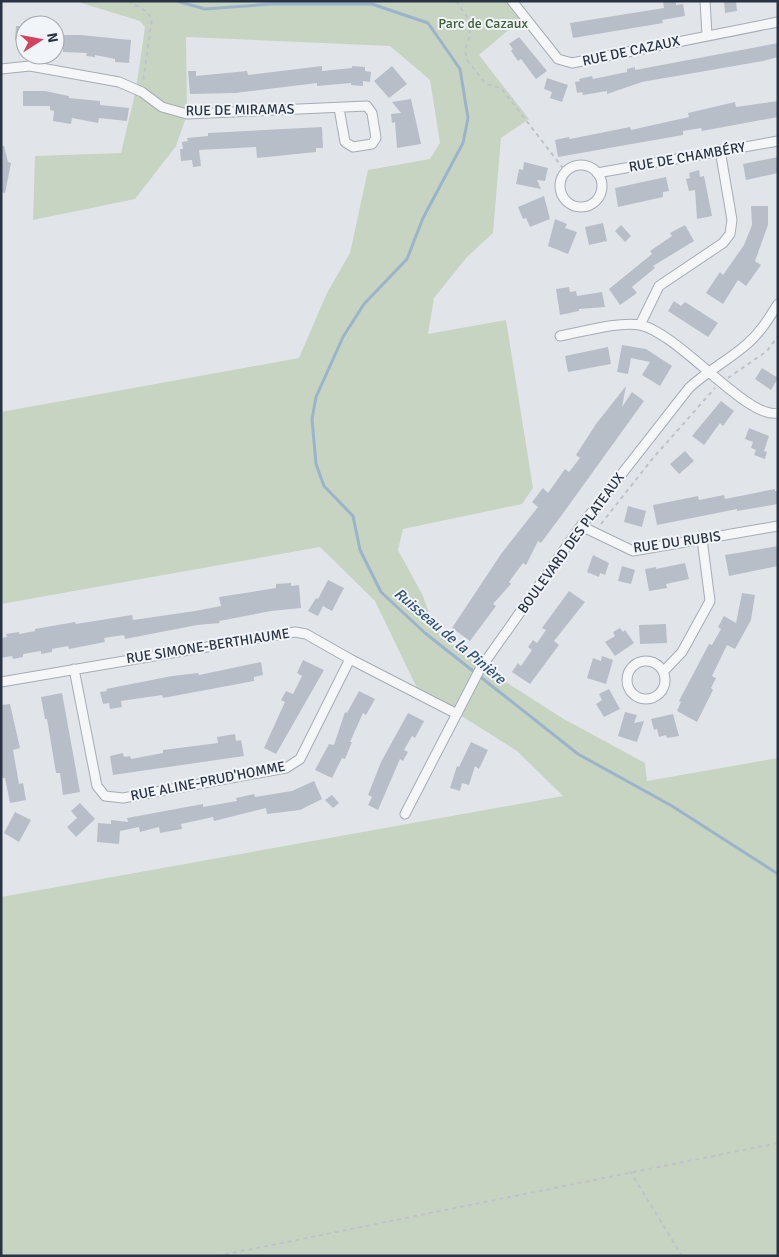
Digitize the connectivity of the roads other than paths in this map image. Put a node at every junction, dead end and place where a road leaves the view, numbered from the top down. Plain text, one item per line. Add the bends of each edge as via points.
1 (512, 1) edge
2 (705, 1) edge
3 (778, 22) edge
4 (707, 35) junction
5 (1, 69) edge
6 (339, 108) junction
7 (778, 141) edge
8 (720, 150) junction
9 (597, 173) junction
10 (778, 304) edge
11 (640, 325) junction
12 (560, 336) dead end
13 (708, 370) junction
14 (778, 412) edge
15 (581, 526) junction
16 (778, 526) edge
17 (702, 539) junction
18 (350, 659) junction
19 (74, 669) junction
20 (663, 672) junction
21 (1, 682) edge
22 (457, 714) junction
23 (405, 814) dead end

1 - 4 street, RUE DE CAZAUX via 558,59 572,63
2 - 4 street
3 - 4 street, RUE DE CAZAUX
5 - 6 street, RUE DE MIRAMAS via 30,66 119,82 162,106 187,114
6 - 6 street, RUE DE MIRAMAS via 367,106 372,113 376,138 372,144 353,147 344,142
7 - 8 street, RUE DE CHAMBÉRY
8 - 9 street, RUE DE CHAMBÉRY
8 - 11 street via 732,220 730,234 723,243 659,286
9 - 9 street, RUE DE CHAMBÉRY via 602,185 594,204 581,208 568,203 560,192 566,172 585,165
10 - 13 street, BOULEVARD DES PLATEAUX via 748,344
11 - 12 street
11 - 13 street via 660,333
13 - 14 street via 751,406 772,414
13 - 15 street, BOULEVARD DES PLATEAUX via 689,388
15 - 17 street, RUE DU RUBIS via 633,551
15 - 22 street, BOULEVARD DES PLATEAUX via 480,670
16 - 17 street, RUE DU RUBIS
17 - 20 street via 710,601 682,652
18 - 19 street, RUE SIMONE-BERTHIAUME via 306,634 295,632
18 - 19 street, RUE ALINE-PRUD'HOMME via 300,759 286,768 123,798 105,796 97,786
18 - 22 street, RUE SIMONE-BERTHIAUME
19 - 21 street, RUE SIMONE-BERTHIAUME
20 - 20 street via 655,663 637,663 626,677 628,689 644,700 657,696 664,686
22 - 23 street, BOULEVARD DES PLATEAUX

